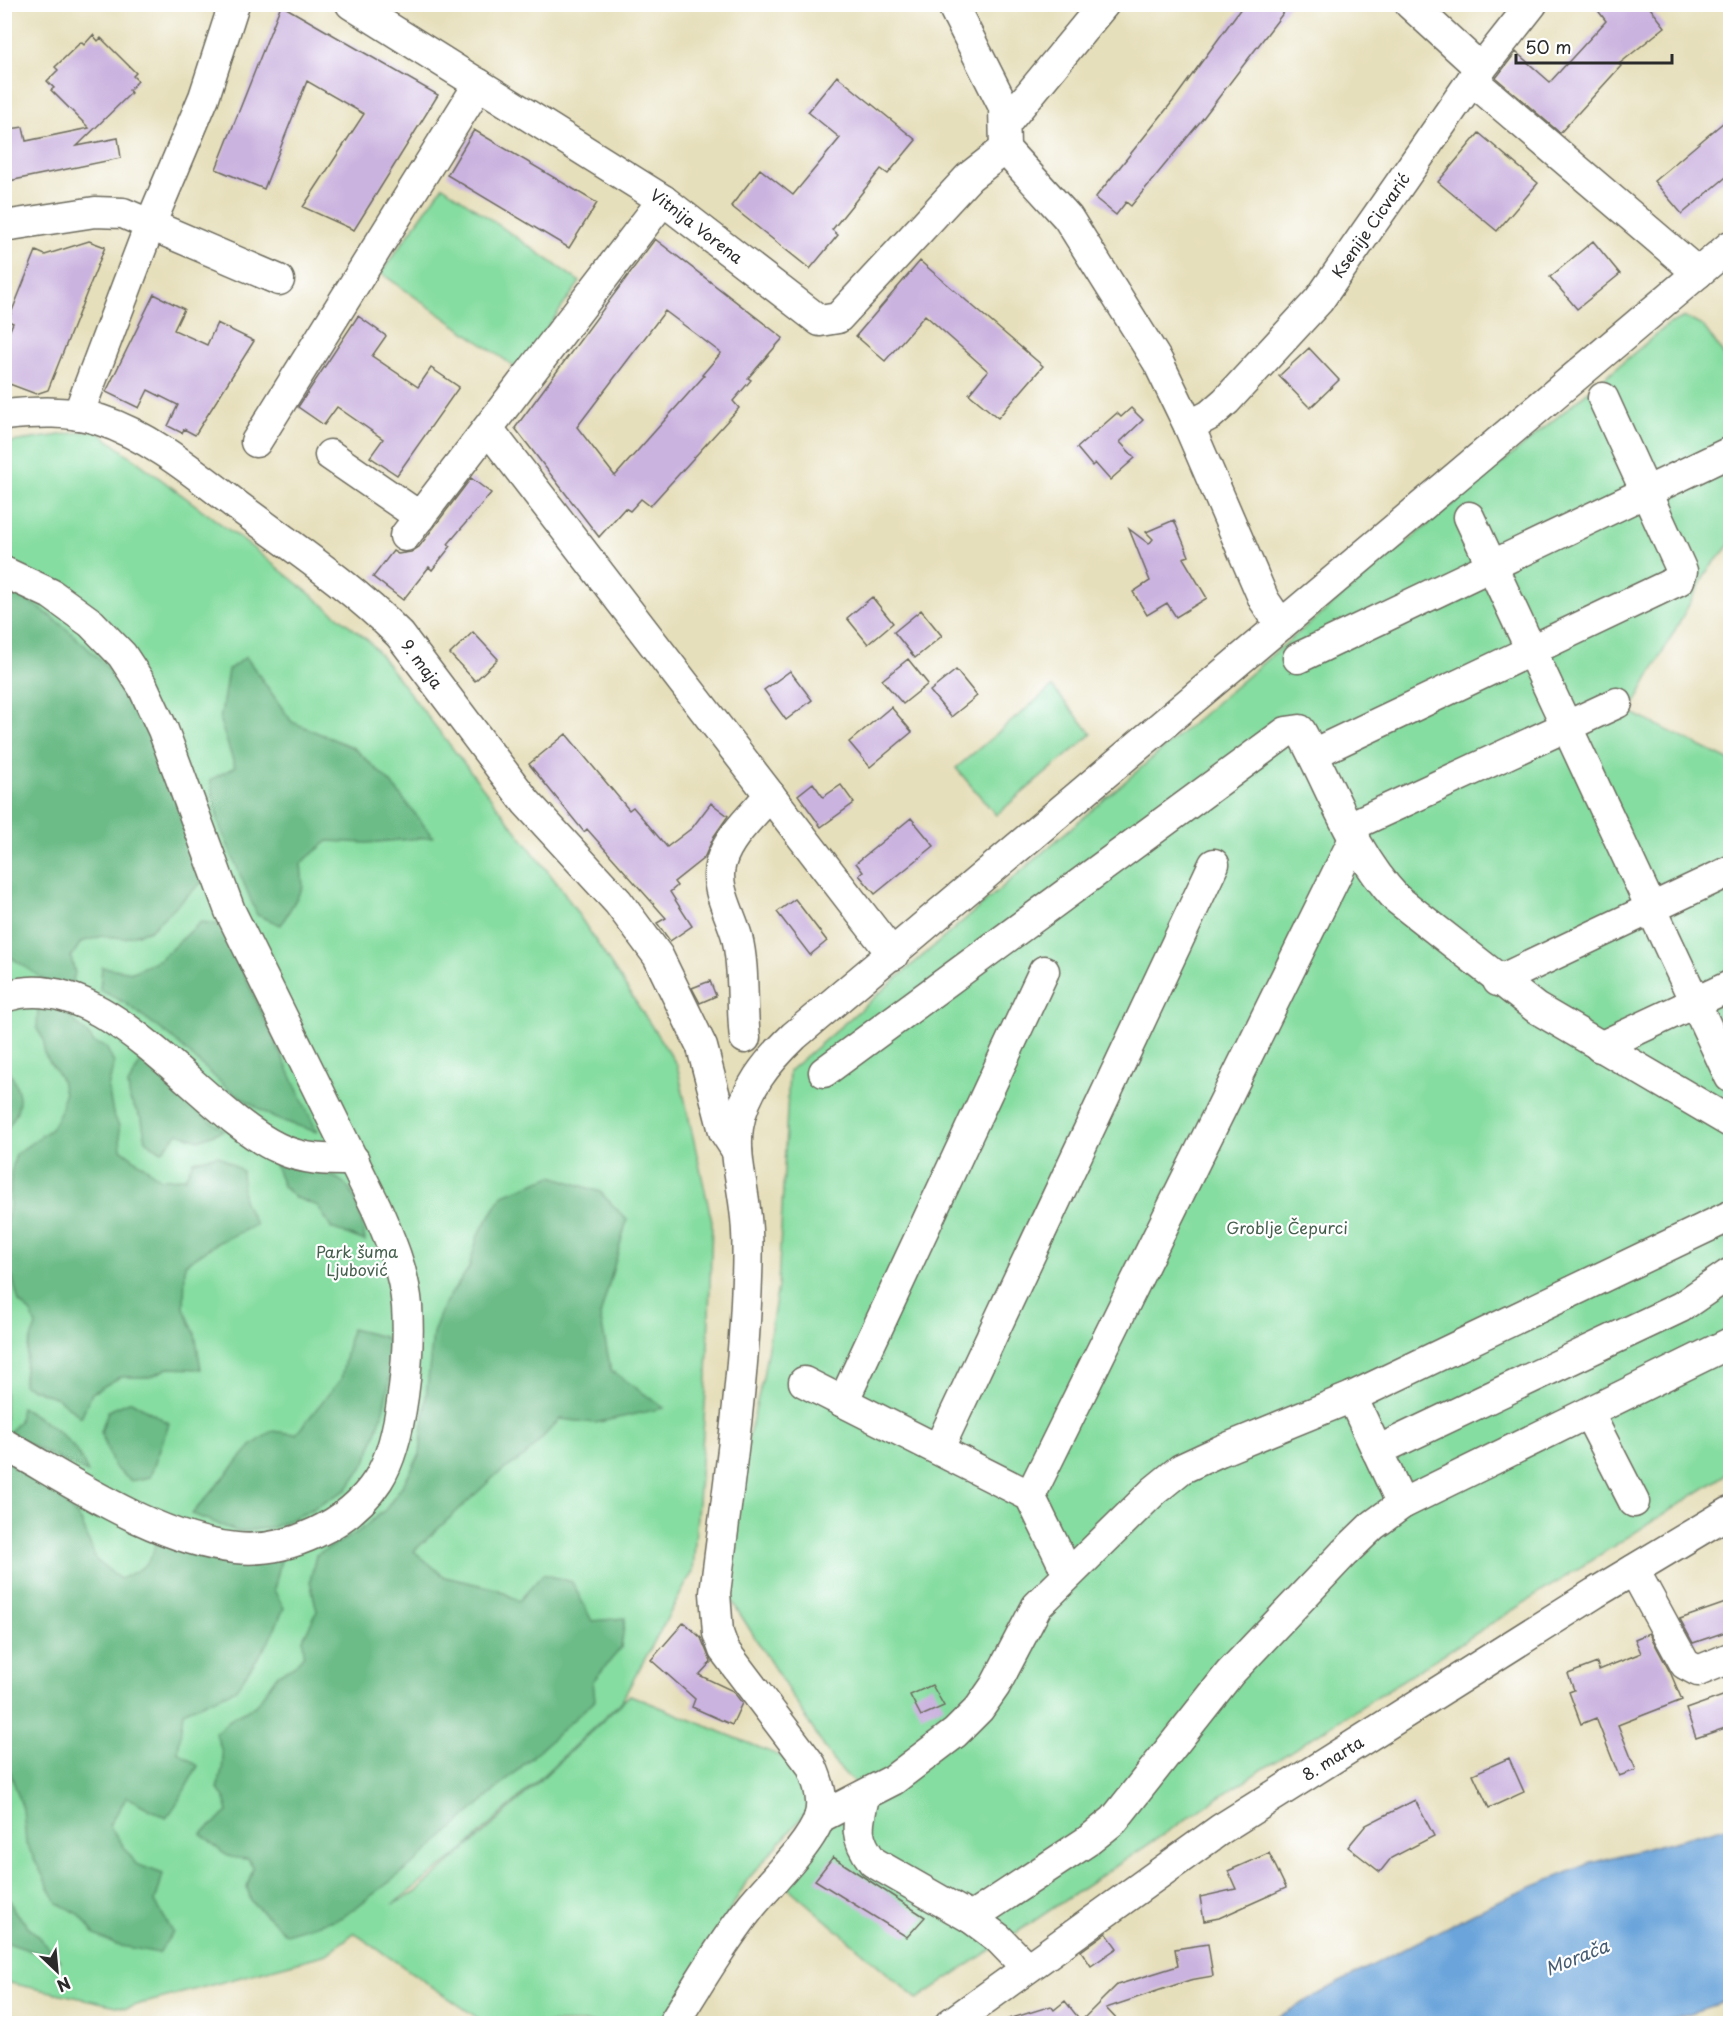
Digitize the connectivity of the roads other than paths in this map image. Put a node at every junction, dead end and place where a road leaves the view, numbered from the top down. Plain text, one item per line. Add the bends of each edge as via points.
1 (234, 4) edge
2 (351, 4) edge
3 (952, 4) edge
4 (1104, 4) edge
5 (1410, 4) edge
6 (1532, 4) edge
7 (1476, 75) junction
8 (479, 84) junction
9 (1005, 136) junction
10 (663, 200) junction
11 (150, 225) junction
12 (4, 226) edge
13 (1731, 246) edge
14 (1698, 273) junction
15 (279, 280) dead end
16 (1604, 398) dead end
17 (4, 415) edge
18 (78, 415) junction
19 (1190, 426) junction
20 (489, 430) junction
21 (256, 442) dead end
22 (1731, 452) edge
23 (330, 456) dead end
24 (1647, 492) junction
25 (1469, 517) dead end
26 (1492, 565) junction
27 (4, 572) edge
28 (1281, 625) junction
29 (1531, 651) junction
30 (1298, 658) dead end
31 (1617, 703) dead end
32 (1566, 727) junction
33 (1313, 754) junction
34 (770, 795) junction
35 (1352, 832) junction
36 (1214, 864) dead end
37 (1731, 871) edge
38 (1650, 908) junction
39 (893, 955) junction
40 (1044, 971) dead end
41 (1498, 981) junction
42 (1731, 986) edge
43 (4, 998) edge
44 (1696, 1002) junction
45 (745, 1038) dead end
46 (1600, 1047) junction
47 (763, 1070) junction
48 (710, 1072) junction
49 (824, 1072) dead end
50 (1731, 1077) edge
51 (1731, 1122) edge
52 (737, 1151) junction
53 (354, 1161) junction
54 (1731, 1216) edge
55 (1729, 1274) dead end
56 (1731, 1343) edge
57 (804, 1382) dead end
58 (1352, 1396) junction
59 (843, 1402) junction
60 (1589, 1413) junction
61 (4, 1444) edge
62 (939, 1448) junction
63 (1377, 1451) junction
64 (1030, 1496) junction
65 (1634, 1502) dead end
66 (1402, 1504) junction
67 (1731, 1512) edge
68 (1634, 1570) junction
69 (1068, 1574) junction
70 (1731, 1658) edge
71 (864, 1797) junction
72 (819, 1818) junction
73 (971, 1918) junction
74 (1027, 1968) junction
75 (673, 2024) edge
76 (950, 2024) edge

1 - 11 street via 204,97
2 - 8 street, Vitnija Vorena
3 - 9 street via 1004,107
4 - 9 street, Vitnija Vorena
5 - 7 street
6 - 7 street, Ksenije Cicvarić
7 - 14 street
7 - 19 street, Ksenije Cicvarić via 1319,300 1226,401
8 - 10 street, Vitnija Vorena
8 - 21 street
9 - 10 street, Vitnija Vorena via 838,318 827,322 812,317
9 - 19 street via 1068,218 1158,362
10 - 20 street
11 - 12 street via 111,211
11 - 15 street
11 - 18 street
13 - 14 street
14 - 28 street
16 - 24 street
17 - 18 street, 9. maja
18 - 48 street, 9. maja via 107,422 145,440 358,594 400,635 526,802 638,927 684,1006
19 - 28 street via 1264,600
20 - 23 street via 413,526
20 - 34 street
22 - 24 street
24 - 26 street
24 - 29 street via 1682,571 1679,580
25 - 26 street
26 - 29 street
26 - 30 street
27 - 53 street via 51,594 91,623 122,655 143,687 163,730 230,911
28 - 39 street
29 - 32 street
29 - 33 street
31 - 32 street
32 - 35 street
32 - 38 street
33 - 35 street
33 - 49 street via 1300,730 1286,732
34 - 39 street
34 - 45 street via 737,832 720,862 720,889 737,938 742,969
35 - 41 street via 1382,883 1397,899 1461,947
35 - 64 street
36 - 62 street
37 - 38 street
38 - 41 street
38 - 44 street
39 - 47 street via 794,1036
40 - 59 street
41 - 46 street
42 - 44 street
43 - 53 street via 29,990 84,1005 158,1052 254,1135 279,1149 314,1160
44 - 46 street
44 - 50 street
46 - 51 street
47 - 48 street via 731,1075
47 - 52 street via 743,1107
48 - 52 street, 9. maja via 724,1131
52 - 72 street via 746,1210 747,1276 742,1363 715,1614 724,1650 811,1765 819,1789
53 - 61 street via 396,1253 407,1306 406,1360 400,1414 389,1455 378,1480 337,1520 311,1534 266,1547 236,1548 187,1538 111,1504
54 - 58 street
55 - 63 street via 1680,1307
56 - 60 street
57 - 59 street
58 - 63 street
58 - 69 street via 1181,1470
59 - 62 street
60 - 65 street
60 - 66 street
62 - 64 street
63 - 66 street
64 - 69 street
66 - 73 street via 1344,1553 1230,1673 1114,1820
67 - 68 street, 8. marta
68 - 70 street via 1685,1664 1698,1671
68 - 74 street, 8. marta via 1221,1829
69 - 71 street via 1037,1606 979,1709 923,1758
71 - 72 street
71 - 73 street via 859,1836 873,1862
72 - 75 street via 810,1835 751,1907
73 - 74 street via 998,1938
74 - 76 street, 8. marta

